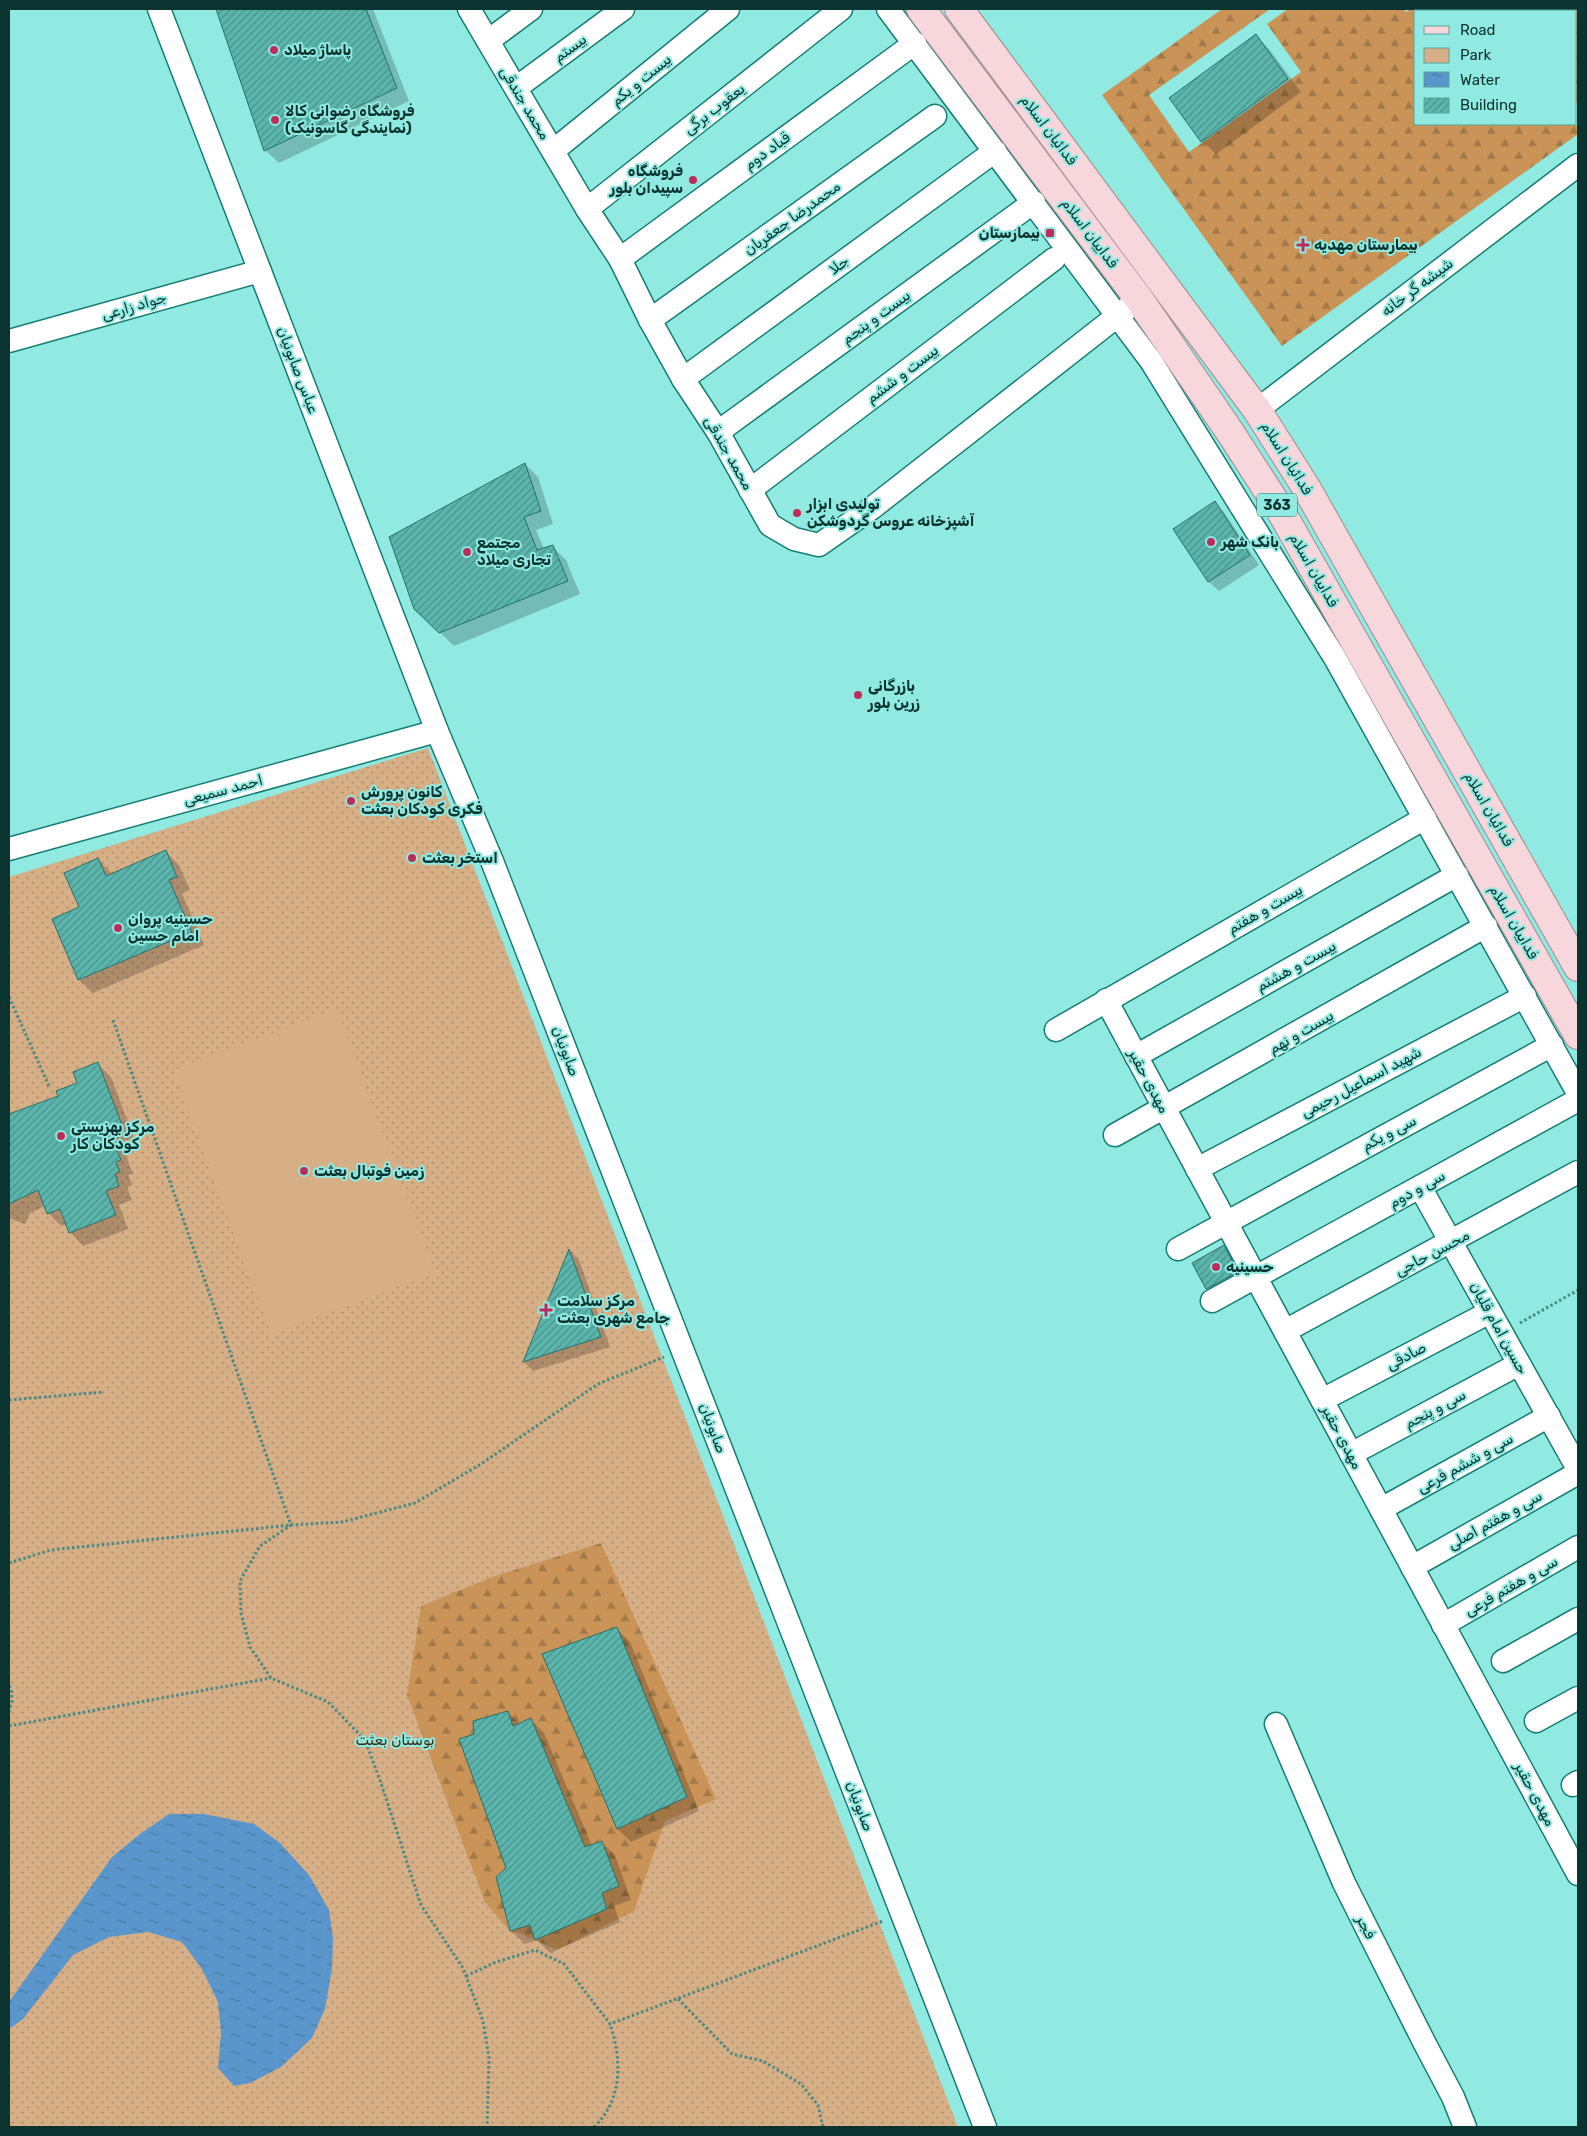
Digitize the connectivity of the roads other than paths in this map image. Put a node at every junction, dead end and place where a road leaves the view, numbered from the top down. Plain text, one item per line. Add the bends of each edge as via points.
1 (159, 9) edge
2 (469, 9) edge
3 (531, 9) edge
4 (624, 9) edge
5 (728, 9) edge
6 (841, 9) edge
7 (888, 9) edge
8 (922, 9) edge
9 (959, 9) edge
10 (488, 42) junction
11 (914, 43) junction
12 (516, 88) junction
13 (935, 116) dead end
14 (553, 151) junction
15 (995, 151) junction
16 (1578, 165) edge
17 (1034, 202) junction
18 (587, 209) junction
19 (620, 259) junction
20 (1054, 259) dead end
21 (260, 271) junction
22 (1129, 307) junction
23 (650, 320) junction
24 (9, 341) edge
25 (683, 379) junction
26 (1256, 410) junction
27 (718, 432) junction
28 (750, 490) junction
29 (1279, 508) junction
30 (1254, 526) junction
31 (437, 731) junction
32 (1425, 818) junction
33 (9, 848) edge
34 (1457, 875) junction
35 (1486, 926) junction
36 (1560, 934) junction
37 (1578, 967) edge
38 (1578, 987) edge
39 (1525, 996) junction
40 (1106, 1000) junction
41 (1056, 1030) dead end
42 (1578, 1036) edge
43 (1552, 1045) junction
44 (1136, 1056) junction
45 (1578, 1093) edge
46 (1578, 1100) edge
47 (1164, 1109) junction
48 (1115, 1135) dead end
49 (1197, 1169) junction
50 (1578, 1172) edge
51 (1420, 1187) junction
52 (1225, 1222) junction
53 (1451, 1242) junction
54 (1178, 1249) dead end
55 (1256, 1277) junction
56 (1212, 1301) dead end
57 (1490, 1312) junction
58 (1285, 1331) junction
59 (1519, 1364) junction
60 (1322, 1400) junction
61 (1549, 1416) junction
62 (1572, 1444) edge
63 (1351, 1454) junction
64 (1578, 1469) edge
65 (1578, 1474) edge
66 (1381, 1509) junction
67 (1578, 1547) edge
68 (1412, 1567) junction
69 (1578, 1619) edge
70 (1443, 1625) junction
71 (1503, 1661) dead end
72 (1578, 1698) edge
73 (1536, 1721) dead end
74 (1276, 1724) dead end
75 (1578, 1874) edge
76 (986, 2127) edge
77 (1465, 2127) edge

1 - 21 street, عباس صابونیان
2 - 10 street, محمد جندقی
3 - 10 street
4 - 12 street, بیستم
5 - 14 street, بیست و یکم
6 - 18 street, یعقوب برگی
7 - 11 street
8 - 22 main road, فداییان اسلام / 363
9 - 26 main road, فدائیان اسلام
10 - 12 street, محمد جندقی
11 - 15 street
11 - 19 street, قباد دوم
12 - 14 street, محمد جندقی
13 - 23 street, محمدرضا جعفریان
14 - 18 street, محمد جندقی
15 - 17 street
15 - 25 street, جلا
16 - 26 street, شیشه گر خانه
17 - 22 street
17 - 27 street, بیست و پنجم
18 - 19 street, محمد جندقی
19 - 23 street, محمد جندقی
20 - 28 street, بیست و ششم
21 - 24 street, جواد زارعی
21 - 31 street, عباس صابونیان
22 - 28 street, محمد جندقی via 872,508 819,545 794,539 770,525
22 - 29 main road, فداییان اسلام / 363 via 1230,432
22 - 30 street via 1152,360
23 - 25 street, محمد جندقی
25 - 27 street, محمد جندقی
26 - 36 main road, فدائیان اسلام via 1307,488
27 - 28 street, محمد جندقی
29 - 30 street
29 - 42 main road, فداییان اسلام / 363
30 - 32 street via 1335,658
31 - 33 street, احمد سمیعی
31 - 76 street, صابونیان via 492,861
32 - 34 street
32 - 40 street, بیست و هفتم
34 - 35 street
34 - 44 street, بیست و هشتم
35 - 39 street
35 - 47 street, بیست و نهم
36 - 37 main road, فدائیان اسلام
36 - 38 main road
39 - 43 street
39 - 49 street, شهید اسماعیل رحیمی
40 - 41 street, بیست و هفتم
40 - 44 street, مهدی حقیر
43 - 45 street
43 - 52 street, سی و یکم
44 - 47 street, مهدی حقیر
46 - 51 street, سی و دوم
47 - 48 street, بیست و نهم
47 - 49 street, مهدی حقیر
49 - 52 street, مهدی حقیر
50 - 53 street, محسن حاجی
51 - 53 street, حسین امام قلیان
51 - 55 street, سی و دوم
52 - 54 street, سی و یکم
52 - 55 street, مهدی حقیر
53 - 57 street, حسین امام قلیان
53 - 58 street, محسن حاجی
55 - 56 street, سی و دوم
55 - 58 street, مهدی حقیر
57 - 59 street, حسین امام قلیان
57 - 60 street, صادقی
58 - 60 street, مهدی حقیر
59 - 61 street, حسین امام قلیان
59 - 63 street, سی و پنجم
60 - 63 street, مهدی حقیر
61 - 62 street, حسین امام قلیان
61 - 66 street, سی و ششم فرعی
62 - 64 street, حسین امام قلیان
63 - 66 street, مهدی حقیر
65 - 68 street, سی و هفتم اصلی
66 - 68 street, مهدی حقیر
67 - 70 street, سی و هفتم فرعی
68 - 70 street, مهدی حقیر
69 - 71 street
70 - 75 street, مهدی حقیر
72 - 73 street
74 - 77 street, فجر via 1344,1883 1453,2097

